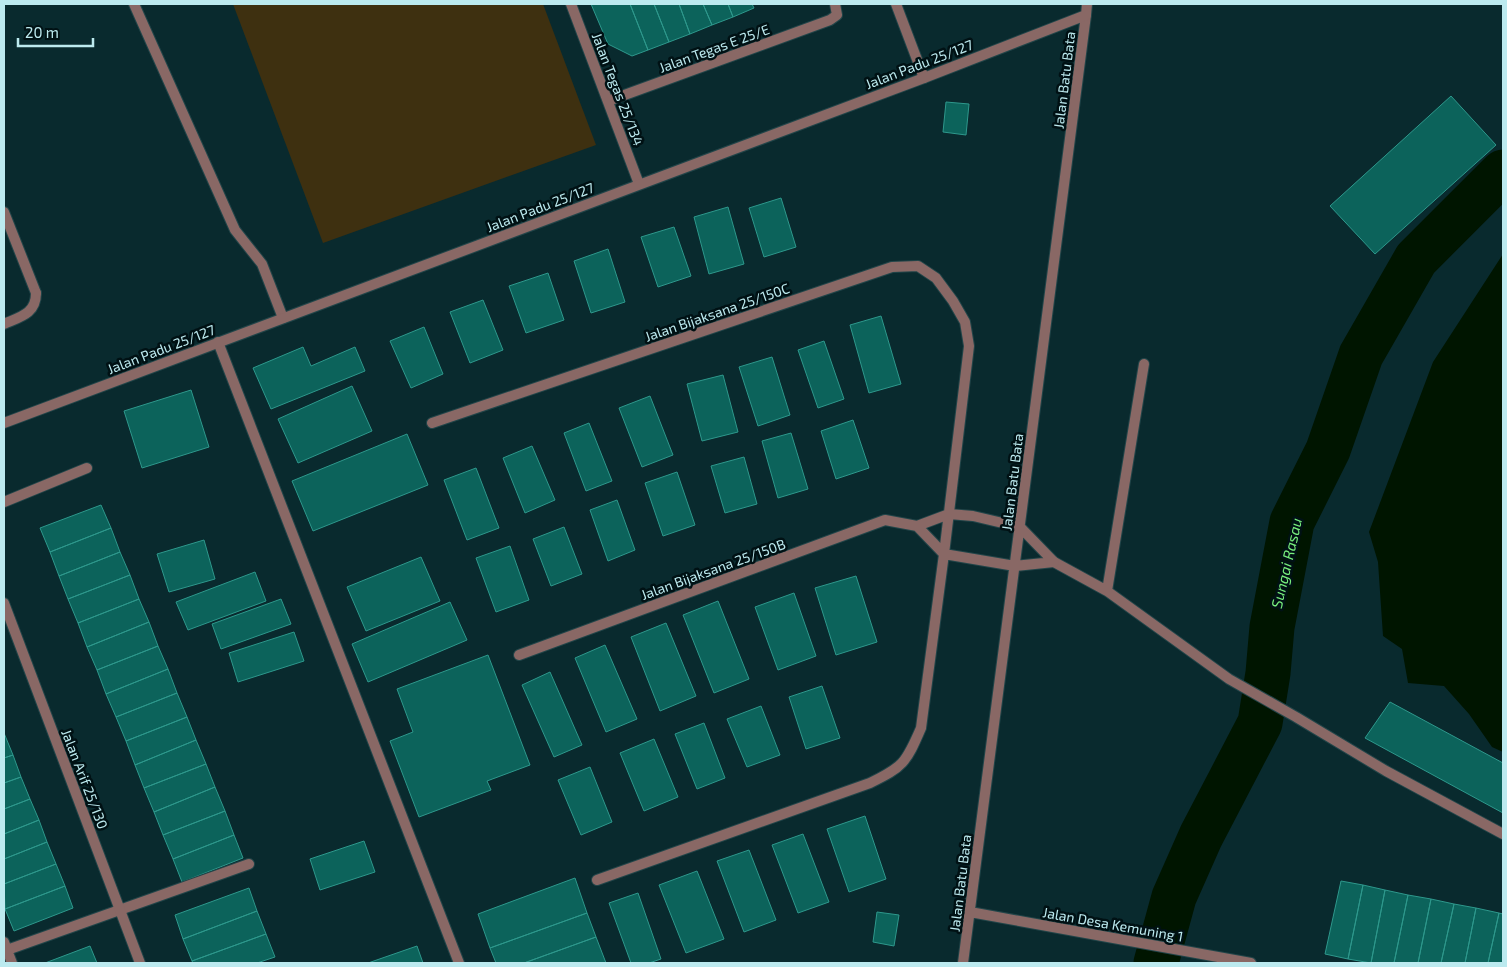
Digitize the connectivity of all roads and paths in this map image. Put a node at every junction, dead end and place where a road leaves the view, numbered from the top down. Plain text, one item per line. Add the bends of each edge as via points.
1 (134, 4) edge
2 (571, 4) edge
3 (834, 4) edge
4 (896, 4) edge
5 (1088, 4) edge
6 (1086, 15) junction
7 (924, 78) junction
8 (608, 101) junction
9 (640, 184) junction
10 (4, 212) edge
11 (283, 318) junction
12 (4, 324) edge
13 (218, 342) junction
14 (1144, 364) dead end
15 (4, 423) edge
16 (432, 423) dead end
17 (87, 468) dead end
18 (4, 502) edge
19 (949, 514) junction
20 (917, 526) junction
21 (1020, 527) junction
22 (944, 554) junction
23 (1054, 562) junction
24 (1014, 566) junction
25 (1107, 591) junction
26 (4, 603) edge
27 (519, 655) dead end
28 (1503, 834) edge
29 (249, 864) dead end
30 (597, 880) dead end
31 (120, 911) junction
32 (970, 912) junction
33 (5, 946) edge
34 (12, 963) edge
35 (140, 963) edge
36 (459, 963) edge
37 (963, 963) edge
38 (1251, 963) edge

1 - 11 street via 235,230 262,264
2 - 8 street, Jalan Tegas 25/134
3 - 8 street, Jalan Tegas E 25/E via 837,15 830,20
4 - 7 street
5 - 6 street, Jalan Batu Bata
6 - 7 street, Jalan Padu 25/127
6 - 21 street, Jalan Batu Bata
7 - 9 street, Jalan Padu 25/127
8 - 9 street, Jalan Tegas 25/134
9 - 11 street, Jalan Padu 25/127
10 - 12 street via 36,293 33,308
11 - 13 street, Jalan Padu 25/127
13 - 15 street, Jalan Padu 25/127
13 - 36 street
14 - 25 street
16 - 19 street, Jalan Bijaksana 25/150C via 892,267 918,266 936,278 953,301 964,322 969,346
17 - 18 street
19 - 20 street
19 - 21 street
19 - 22 street, Jalan Bijaksana 25/150C
20 - 22 street
20 - 27 street, Jalan Bijaksana 25/150B via 885,520
21 - 23 street
21 - 24 street, Jalan Batu Bata
22 - 24 street
22 - 30 street, Jalan Bijaksana 25/150C via 920,728 909,755 900,765 870,783
23 - 24 street
23 - 25 street
24 - 32 street, Jalan Batu Bata
25 - 28 street via 1229,680
26 - 31 street, Jalan Arif 25/130
29 - 31 street
31 - 33 street
31 - 35 street, Jalan Arif 25/130
32 - 37 street, Jalan Batu Bata
32 - 38 street, Jalan Desa Kemuning 1
33 - 34 street

